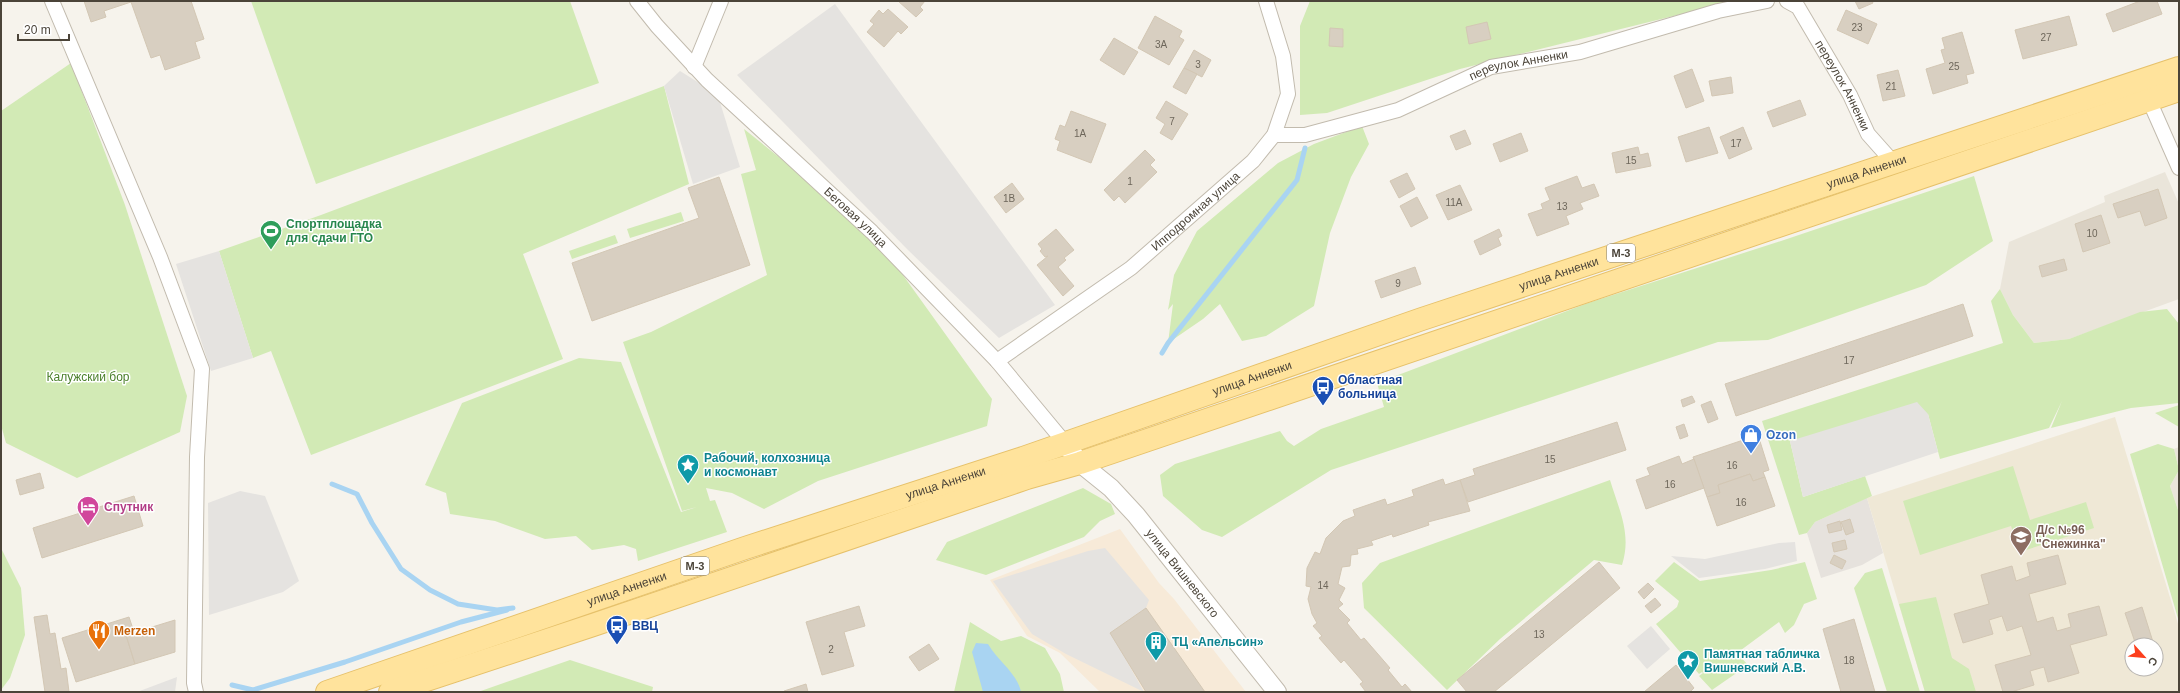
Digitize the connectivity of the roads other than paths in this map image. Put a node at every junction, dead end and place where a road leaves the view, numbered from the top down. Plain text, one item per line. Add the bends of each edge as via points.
1 (52, 1) edge
2 (637, 1) edge
3 (721, 1) edge
4 (1266, 1) edge
5 (1767, 1) edge
6 (1794, 3) edge
7 (694, 67) junction
8 (2179, 68) edge
9 (2179, 90) edge
10 (2149, 100) junction
11 (1274, 135) junction
12 (1892, 162) junction
13 (2179, 168) edge
14 (997, 361) junction
15 (1065, 443) junction
16 (1080, 463) junction
17 (196, 692) edge
18 (328, 692) edge
19 (390, 692) edge
20 (1277, 692) edge

1 - 17 street via 160,257 202,368 197,457 194,683
2 - 7 street, Беговая улица
3 - 7 street
4 - 11 street, Ипподромная улица via 1284,56 1288,94
5 - 11 street, переулок Анненки via 1718,11 1580,52 1491,67 1398,110 1312,134
6 - 12 street, переулок Анненки via 1850,95 1868,134
7 - 14 street, Беговая улица via 872,232
8 - 12 main road, улица Анненки / М-3
9 - 10 main road, улица Анненки / М-3
10 - 13 street
10 - 16 main road, улица Анненки / М-3
11 - 14 street, Ипподромная улица via 1253,161 1130,268
12 - 15 main road, улица Анненки / М-3 via 1422,319
14 - 15 street, Беговая улица
15 - 16 street, улица Вишневского
15 - 18 main road, улица Анненки / М-3 via 745,548
16 - 19 main road, улица Анненки / М-3 via 1027,478 593,626
16 - 20 street, улица Вишневского via 1111,488 1136,515

